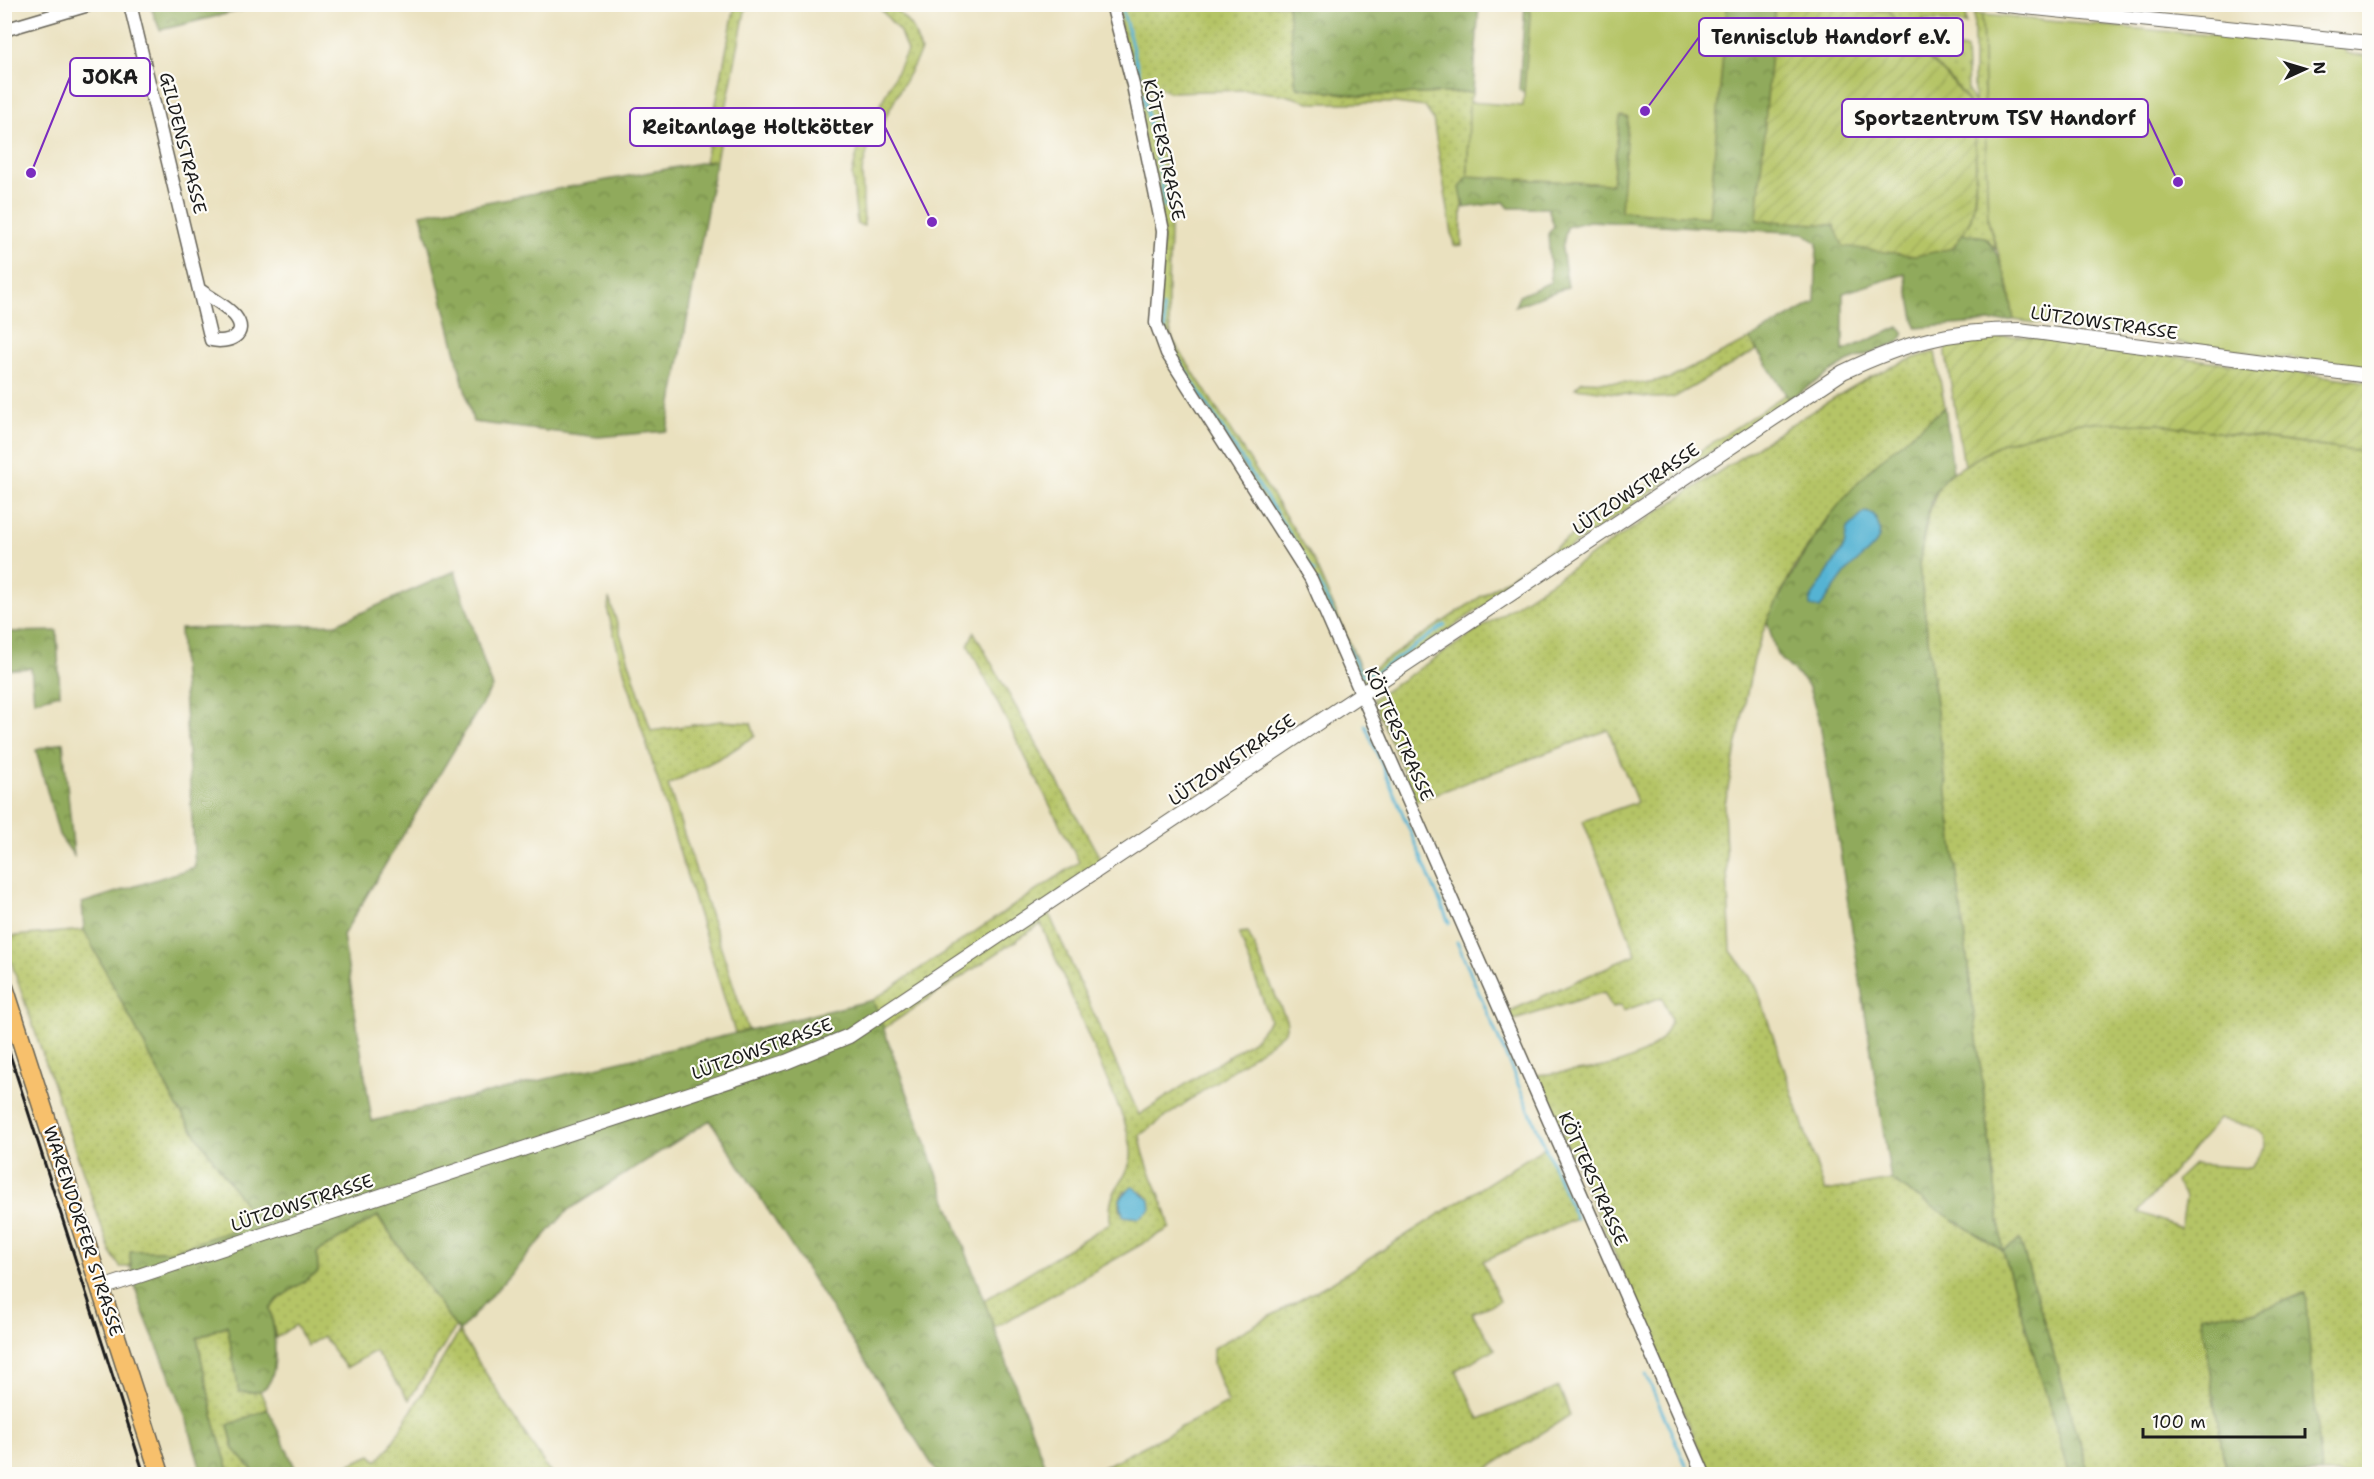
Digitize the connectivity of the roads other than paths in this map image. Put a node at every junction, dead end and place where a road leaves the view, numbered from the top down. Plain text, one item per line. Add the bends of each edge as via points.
1 (92, 4) edge
2 (130, 4) edge
3 (1112, 4) edge
4 (1997, 4) edge
5 (2116, 10) edge
6 (4, 30) edge
7 (2370, 43) edge
8 (200, 290) dead end
9 (2370, 376) edge
10 (1362, 694) junction
11 (4, 987) edge
12 (102, 1288) junction
13 (160, 1474) edge
14 (1704, 1474) edge

1 - 6 street
2 - 8 street, GILDENSTRASSE
3 - 10 street, KÖTTERSTRASSE via 1163,231 1156,323 1167,353 1311,579
4 - 5 street
5 - 7 street
9 - 10 street, LÜTZOWSTRASSE via 2019,330 1947,335 1901,346 1843,372
10 - 12 street, LÜTZOWSTRASSE via 849,1036 786,1062
10 - 14 street, KÖTTERSTRASSE
11 - 12 main road, WARENDORFER STRASSE
12 - 13 main road, WARENDORFER STRASSE

